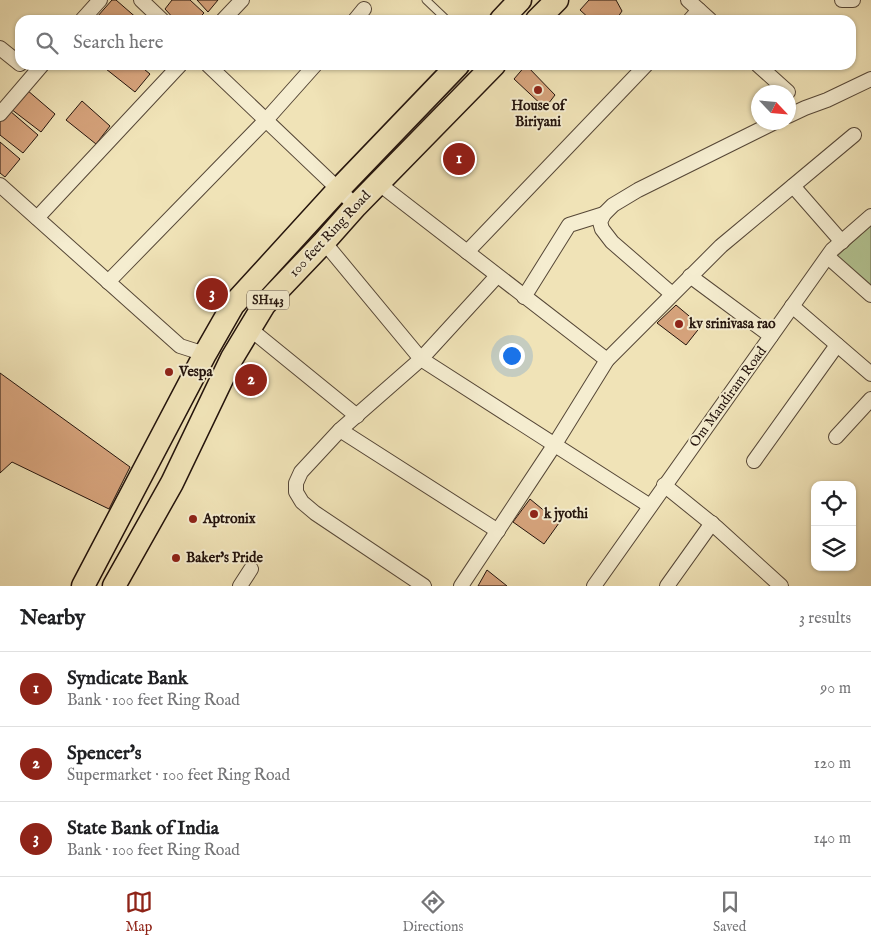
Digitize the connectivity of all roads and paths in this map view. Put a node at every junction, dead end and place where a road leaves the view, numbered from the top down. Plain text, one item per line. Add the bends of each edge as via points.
1 (100, 0) edge
2 (141, 0) edge
3 (242, 0) edge
4 (426, 0) edge
5 (520, 0) edge
6 (557, 0) edge
7 (688, 0) edge
8 (842, 0) edge
9 (853, 0) edge
10 (364, 9) dead end
11 (86, 15) edge
12 (157, 15) edge
13 (228, 15) edge
14 (359, 15) edge
15 (442, 15) edge
16 (506, 15) edge
17 (542, 15) edge
18 (694, 15) edge
19 (0, 48) edge
20 (15, 59) edge
21 (38, 70) edge
22 (175, 70) edge
23 (213, 70) edge
24 (311, 70) edge
25 (453, 70) edge
26 (489, 70) edge
27 (641, 70) edge
28 (763, 70) edge
29 (871, 79) edge
30 (779, 85) edge
31 (796, 100) edge
32 (805, 108) junction
33 (796, 112) edge
34 (0, 114) edge
35 (266, 120) junction
36 (759, 130) edge
37 (854, 135) dead end
38 (378, 183) junction
39 (0, 185) edge
40 (793, 186) junction
41 (338, 190) junction
42 (356, 206) junction
43 (604, 214) junction
44 (871, 216) edge
45 (37, 218) junction
46 (324, 242) junction
47 (842, 242) junction
48 (467, 252) junction
49 (828, 257) junction
50 (497, 276) junction
51 (690, 276) junction
52 (108, 282) junction
53 (672, 294) junction
54 (871, 295) edge
55 (524, 297) junction
56 (792, 306) junction
57 (250, 329) junction
58 (771, 336) junction
59 (838, 345) junction
60 (205, 354) junction
61 (421, 359) junction
62 (607, 360) junction
63 (871, 374) edge
64 (871, 399) edge
65 (357, 416) junction
66 (340, 430) junction
67 (836, 436) dead end
68 (555, 444) junction
69 (754, 461) dead end
70 (664, 485) junction
71 (650, 506) junction
72 (712, 524) junction
73 (498, 531) junction
74 (251, 569) dead end
75 (84, 586) edge
76 (114, 586) edge
77 (240, 586) edge
78 (424, 586) edge
79 (461, 586) edge
80 (594, 586) edge
81 (667, 586) edge
82 (781, 586) edge

1 - 11 street
2 - 12 street
3 - 13 street
4 - 15 lane
5 - 16 main road
6 - 17 main road
7 - 18 street
8 - 9 street
10 - 14 street
19 - 20 street
21 - 34 street
22 - 45 street
23 - 35 street
24 - 35 street
25 - 41 main road, 100 feet Ring Road / SH143
26 - 38 main road, 100 feet Ring Road / SH143
27 - 48 street
28 - 30 street
29 - 32 street
31 - 32 street
32 - 33 street
35 - 41 street
35 - 52 street
36 - 43 street via 638,190
37 - 40 street
38 - 42 main road, 100 feet Ring Road / SH143
38 - 48 street
39 - 45 street
40 - 47 street
40 - 51 street via 720,246
41 - 42 street
41 - 60 main road, 100 feet Ring Road / SH143 via 233,305
42 - 46 main road, 100 feet Ring Road / SH143
43 - 53 street via 600,222 612,242
43 - 55 street via 569,225
44 - 47 street, Om Mandiram Road
45 - 52 street
46 - 57 main road, 100 feet Ring Road / SH143 via 264,305
46 - 61 street
47 - 49 street, Om Mandiram Road
48 - 50 street
49 - 54 street
49 - 56 street, Om Mandiram Road
50 - 55 street
50 - 61 street
51 - 53 street
51 - 58 street
52 - 60 street via 180,346
53 - 62 street
55 - 62 street
56 - 58 street, Om Mandiram Road
56 - 59 street
57 - 65 street
57 - 76 main road, 100 feet Ring Road / SH143 via 232,358 172,483
58 - 70 street, Om Mandiram Road
59 - 63 street
59 - 69 street
60 - 75 main road, 100 feet Ring Road / SH143
61 - 65 street
61 - 68 street
62 - 68 street
64 - 67 street
65 - 66 street
66 - 73 street
66 - 78 street via 301,472 296,492 315,513
68 - 71 street
68 - 73 street
70 - 71 street, Om Mandiram Road
70 - 72 street
71 - 80 street, Om Mandiram Road
72 - 81 street
72 - 82 street
73 - 79 street
74 - 77 street

